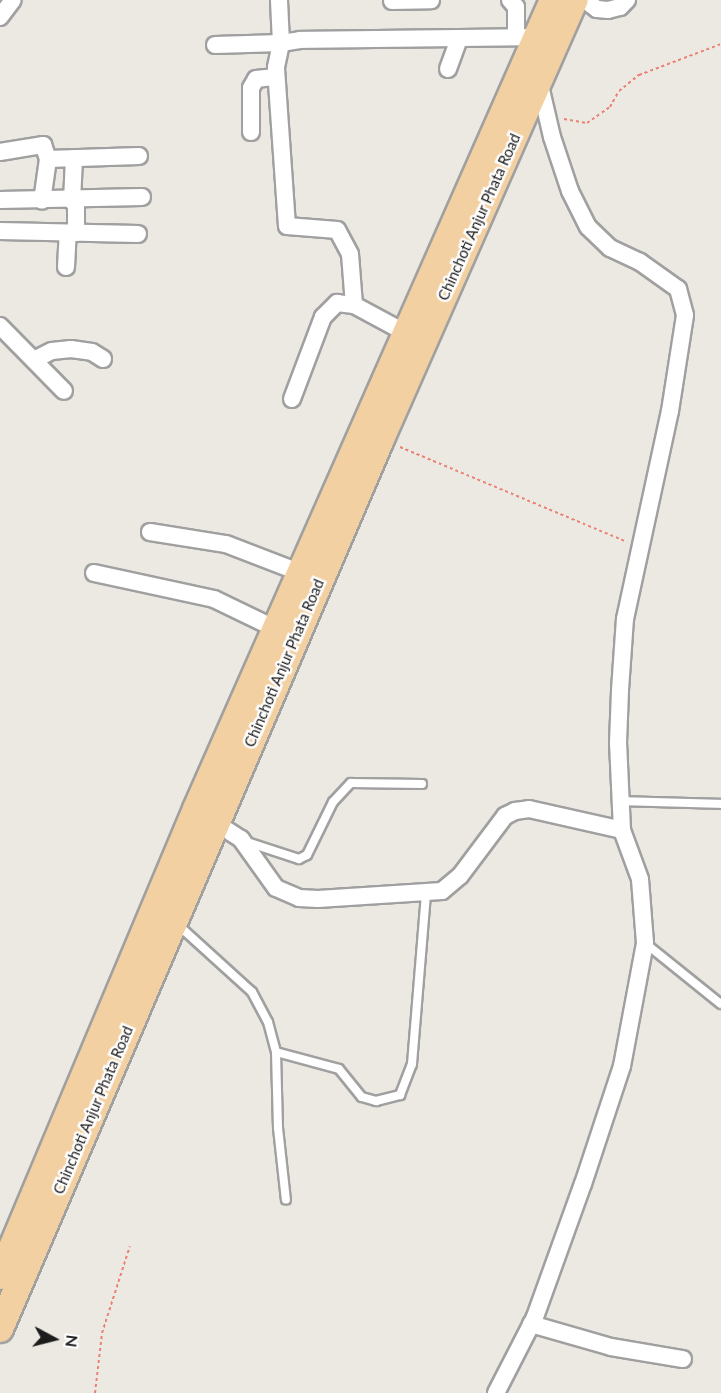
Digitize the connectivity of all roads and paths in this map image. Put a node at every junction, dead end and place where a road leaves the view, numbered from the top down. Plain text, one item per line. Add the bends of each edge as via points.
1 (13, 0) edge
2 (279, 0) edge
3 (431, 0) edge
4 (510, 0) edge
5 (576, 0) edge
6 (585, 0) edge
7 (627, 0) edge
8 (392, 1) edge
9 (0, 17) edge
10 (541, 26) edge
11 (459, 38) junction
12 (281, 44) junction
13 (721, 44) edge
14 (215, 45) dead end
15 (448, 69) dead end
16 (276, 77) junction
17 (539, 81) junction
18 (547, 117) junction
19 (250, 132) dead end
20 (0, 152) edge
21 (139, 156) dead end
22 (74, 158) junction
23 (48, 159) junction
24 (142, 197) dead end
25 (0, 200) edge
26 (42, 201) junction
27 (74, 201) junction
28 (0, 231) edge
29 (72, 233) junction
30 (138, 234) dead end
31 (66, 267) dead end
32 (354, 305) junction
33 (0, 326) edge
34 (406, 333) junction
35 (104, 359) dead end
36 (34, 360) junction
37 (64, 391) dead end
38 (292, 399) dead end
39 (381, 439) junction
40 (150, 532) dead end
41 (640, 547) junction
42 (94, 573) dead end
43 (301, 573) junction
44 (276, 629) junction
45 (422, 784) dead end
46 (622, 801) junction
47 (721, 804) edge
48 (206, 815) junction
49 (622, 830) junction
50 (241, 839) junction
51 (426, 895) junction
52 (164, 914) junction
53 (645, 943) junction
54 (721, 1004) edge
55 (276, 1052) junction
56 (286, 1200) dead end
57 (129, 1245) dead end
58 (0, 1276) edge
59 (531, 1324) junction
60 (0, 1329) edge
61 (683, 1359) dead end
62 (95, 1393) edge
63 (496, 1393) edge

1 - 9 street
2 - 12 street
3 - 8 street
4 - 10 street
5 - 10 main road, Chinchoti Anjur Phata Road
6 - 7 street via 597,9 608,10
10 - 11 street
10 - 17 main road, Chinchoti Anjur Phata Road
10 - 34 main road, Chinchoti Anjur Phata Road
11 - 12 street
11 - 15 street
12 - 14 street
12 - 16 street
13 - 18 path via 639,75 619,91 610,107 587,123
16 - 19 street via 256,80 251,87
16 - 32 street via 287,226 338,230 350,254
17 - 18 street
17 - 39 main road, Chinchoti Anjur Phata Road
18 - 41 street via 570,191 588,227 610,248 640,262 678,289 685,315 670,411
20 - 23 street via 38,144 43,145
21 - 22 street
22 - 23 street
22 - 27 street
23 - 26 street
24 - 27 street
25 - 26 street
26 - 27 street
27 - 29 street
28 - 29 street
29 - 30 street
29 - 31 street
32 - 34 street
32 - 38 street via 337,303 323,317
33 - 36 street
34 - 43 main road, Chinchoti Anjur Phata Road
35 - 36 street via 92,352 71,349 52,351
36 - 37 street
39 - 41 path
39 - 48 main road, Chinchoti Anjur Phata Road
40 - 43 street via 226,544
41 - 46 street via 625,619 618,743
42 - 44 street via 214,599
43 - 44 main road, Chinchoti Anjur Phata Road
44 - 48 main road, Chinchoti Anjur Phata Road
45 - 50 lane via 351,783 333,802 307,855 299,859
46 - 47 lane
46 - 49 street
48 - 50 street
48 - 52 main road, Chinchoti Anjur Phata Road
49 - 51 street via 529,809 515,811 504,816 452,884
49 - 53 street via 640,879
50 - 51 street via 276,888 287,894 318,899
51 - 55 lane via 412,1064 400,1095 376,1101 362,1097 339,1068
52 - 55 lane via 252,992 268,1022
52 - 58 main road, Chinchoti Anjur Phata Road
52 - 60 main road, Chinchoti Anjur Phata Road
53 - 54 lane
53 - 59 street via 622,1066
55 - 56 lane
57 - 62 path via 102,1332
59 - 61 street via 611,1347
59 - 63 street

